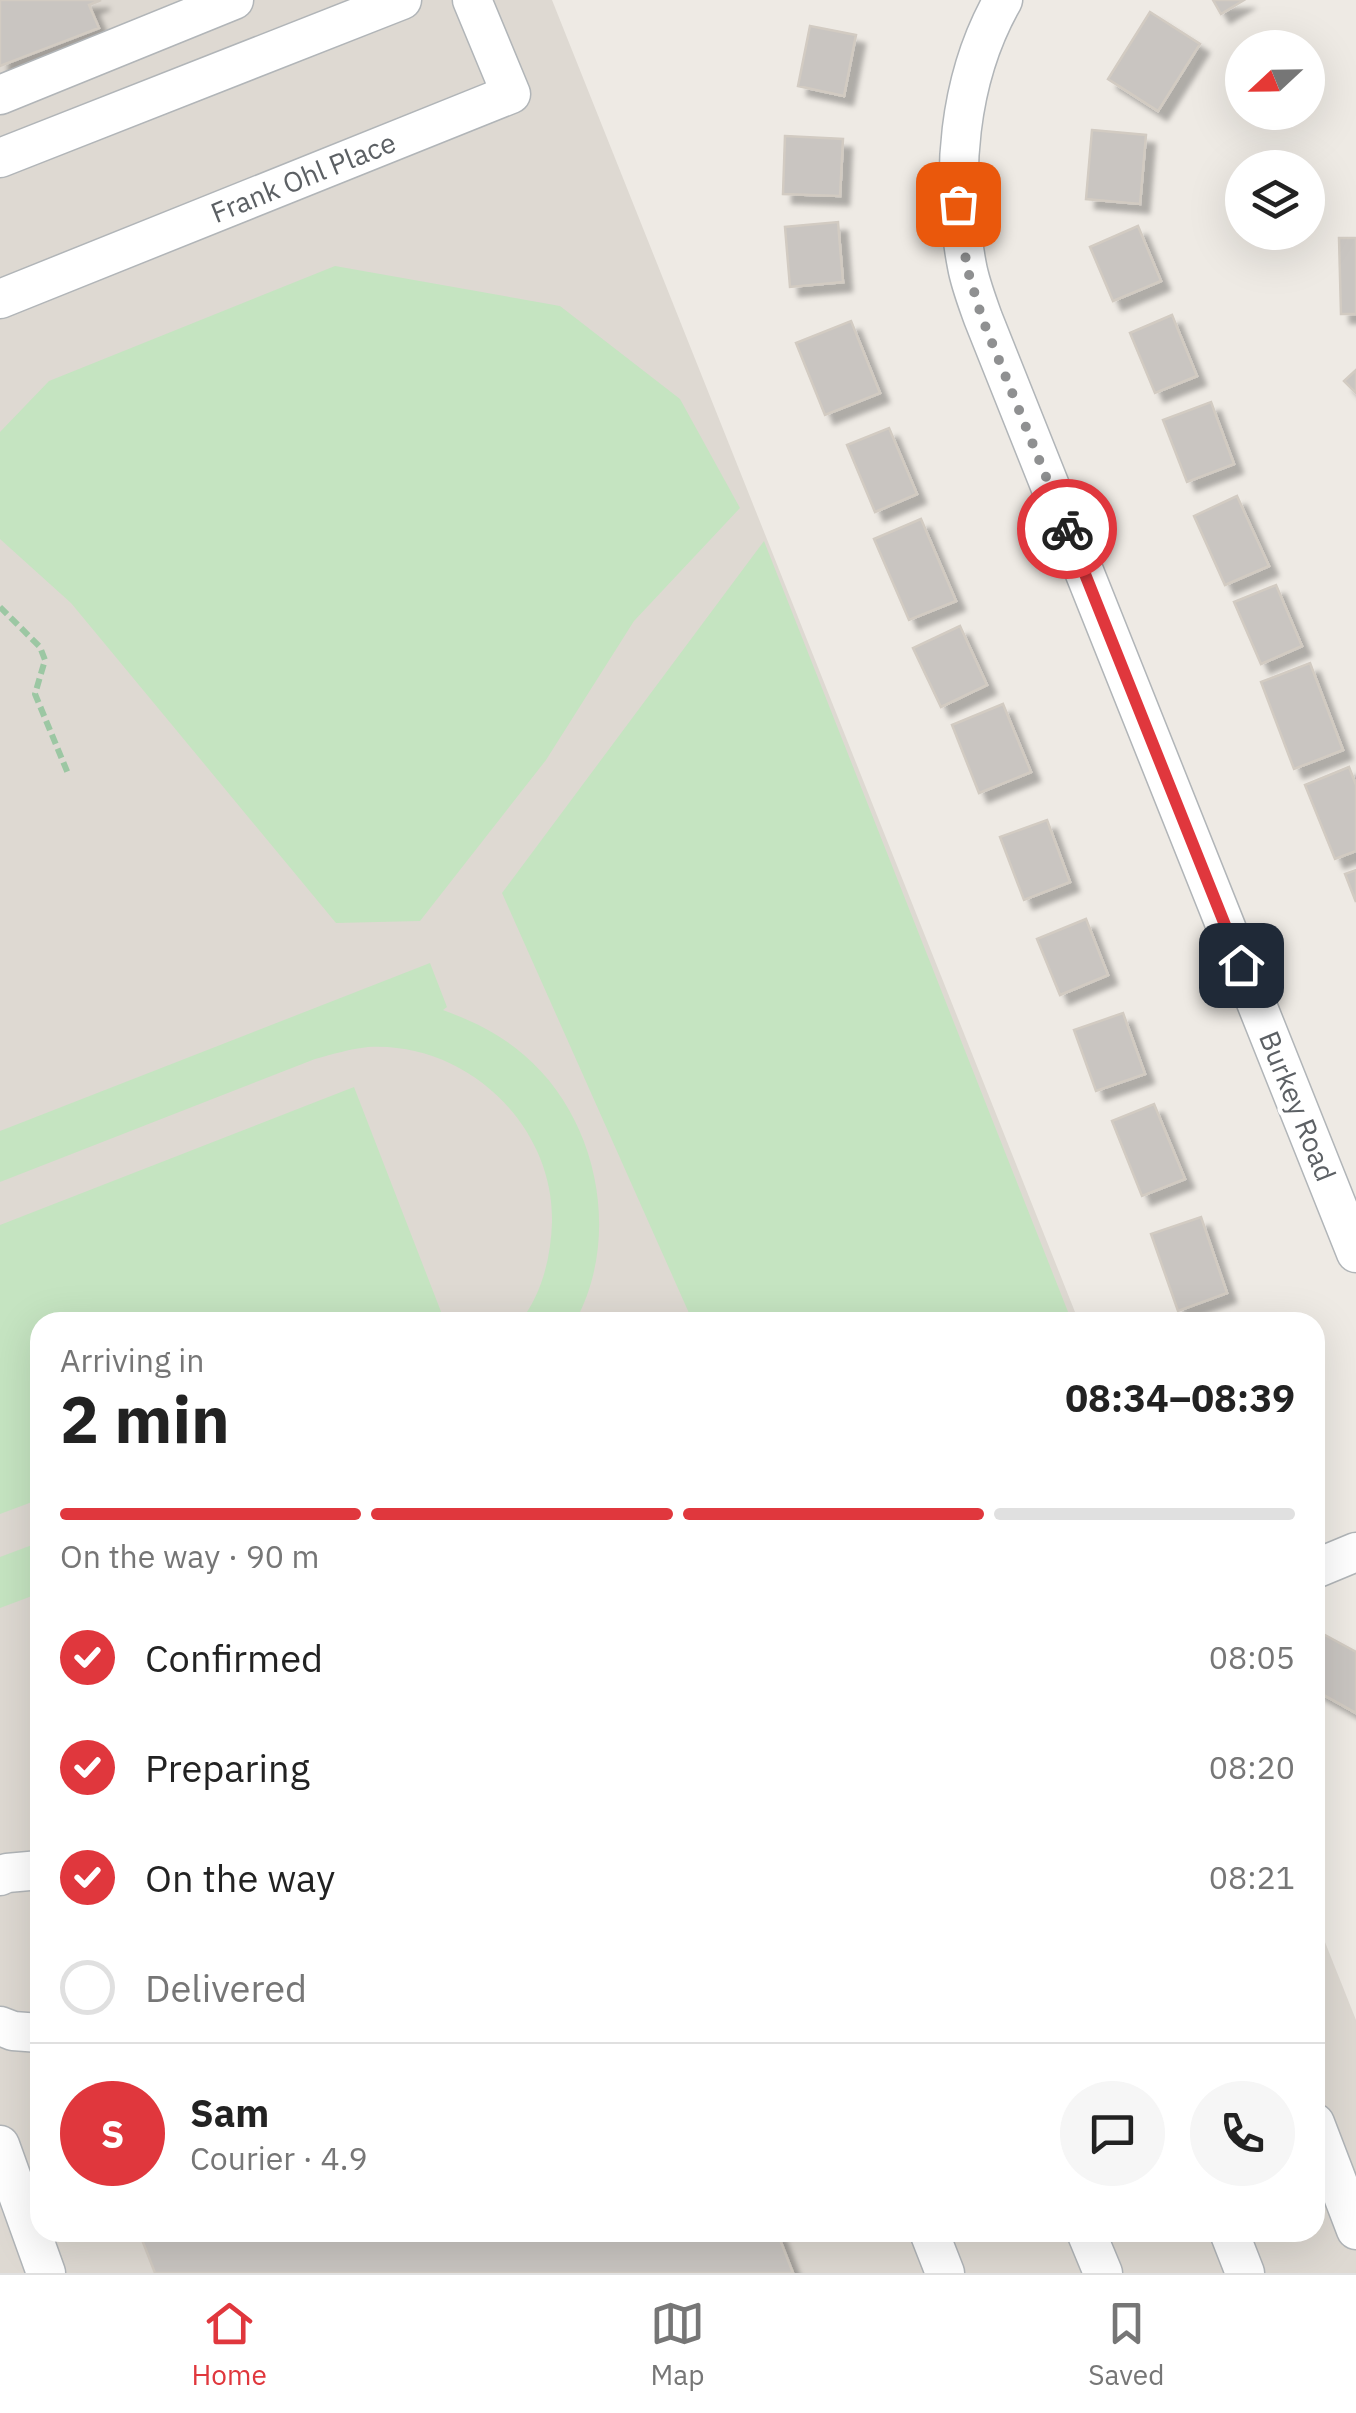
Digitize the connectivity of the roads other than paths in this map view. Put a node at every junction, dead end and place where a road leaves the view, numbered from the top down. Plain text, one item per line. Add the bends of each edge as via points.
1 (234, 0) edge
2 (472, 0) edge
3 (1004, 0) edge
4 (379, 3) edge
5 (0, 94) edge
6 (0, 158) edge
7 (0, 299) edge
8 (1356, 1252) edge
9 (1356, 1552) edge
10 (1325, 1564) edge
11 (30, 1871) edge
12 (0, 1876) edge
13 (0, 2026) edge
14 (30, 2033) edge
15 (0, 2145) edge
16 (1325, 2149) edge
17 (30, 2228) edge
18 (1356, 2230) edge
19 (35, 2242) edge
20 (933, 2242) edge
21 (1090, 2242) edge
22 (1232, 2242) edge
23 (46, 2273) edge
24 (946, 2273) edge
25 (1102, 2273) edge
26 (1244, 2273) edge

1 - 5 street
2 - 7 street, Frank Ohl Place via 512,94
3 - 8 street, Burkey Road via 981,49 960,145 958,204 967,268
4 - 6 street
9 - 10 street
11 - 12 street
13 - 14 street
15 - 17 street
16 - 18 street
19 - 23 street
20 - 24 street
21 - 25 street
22 - 26 street

